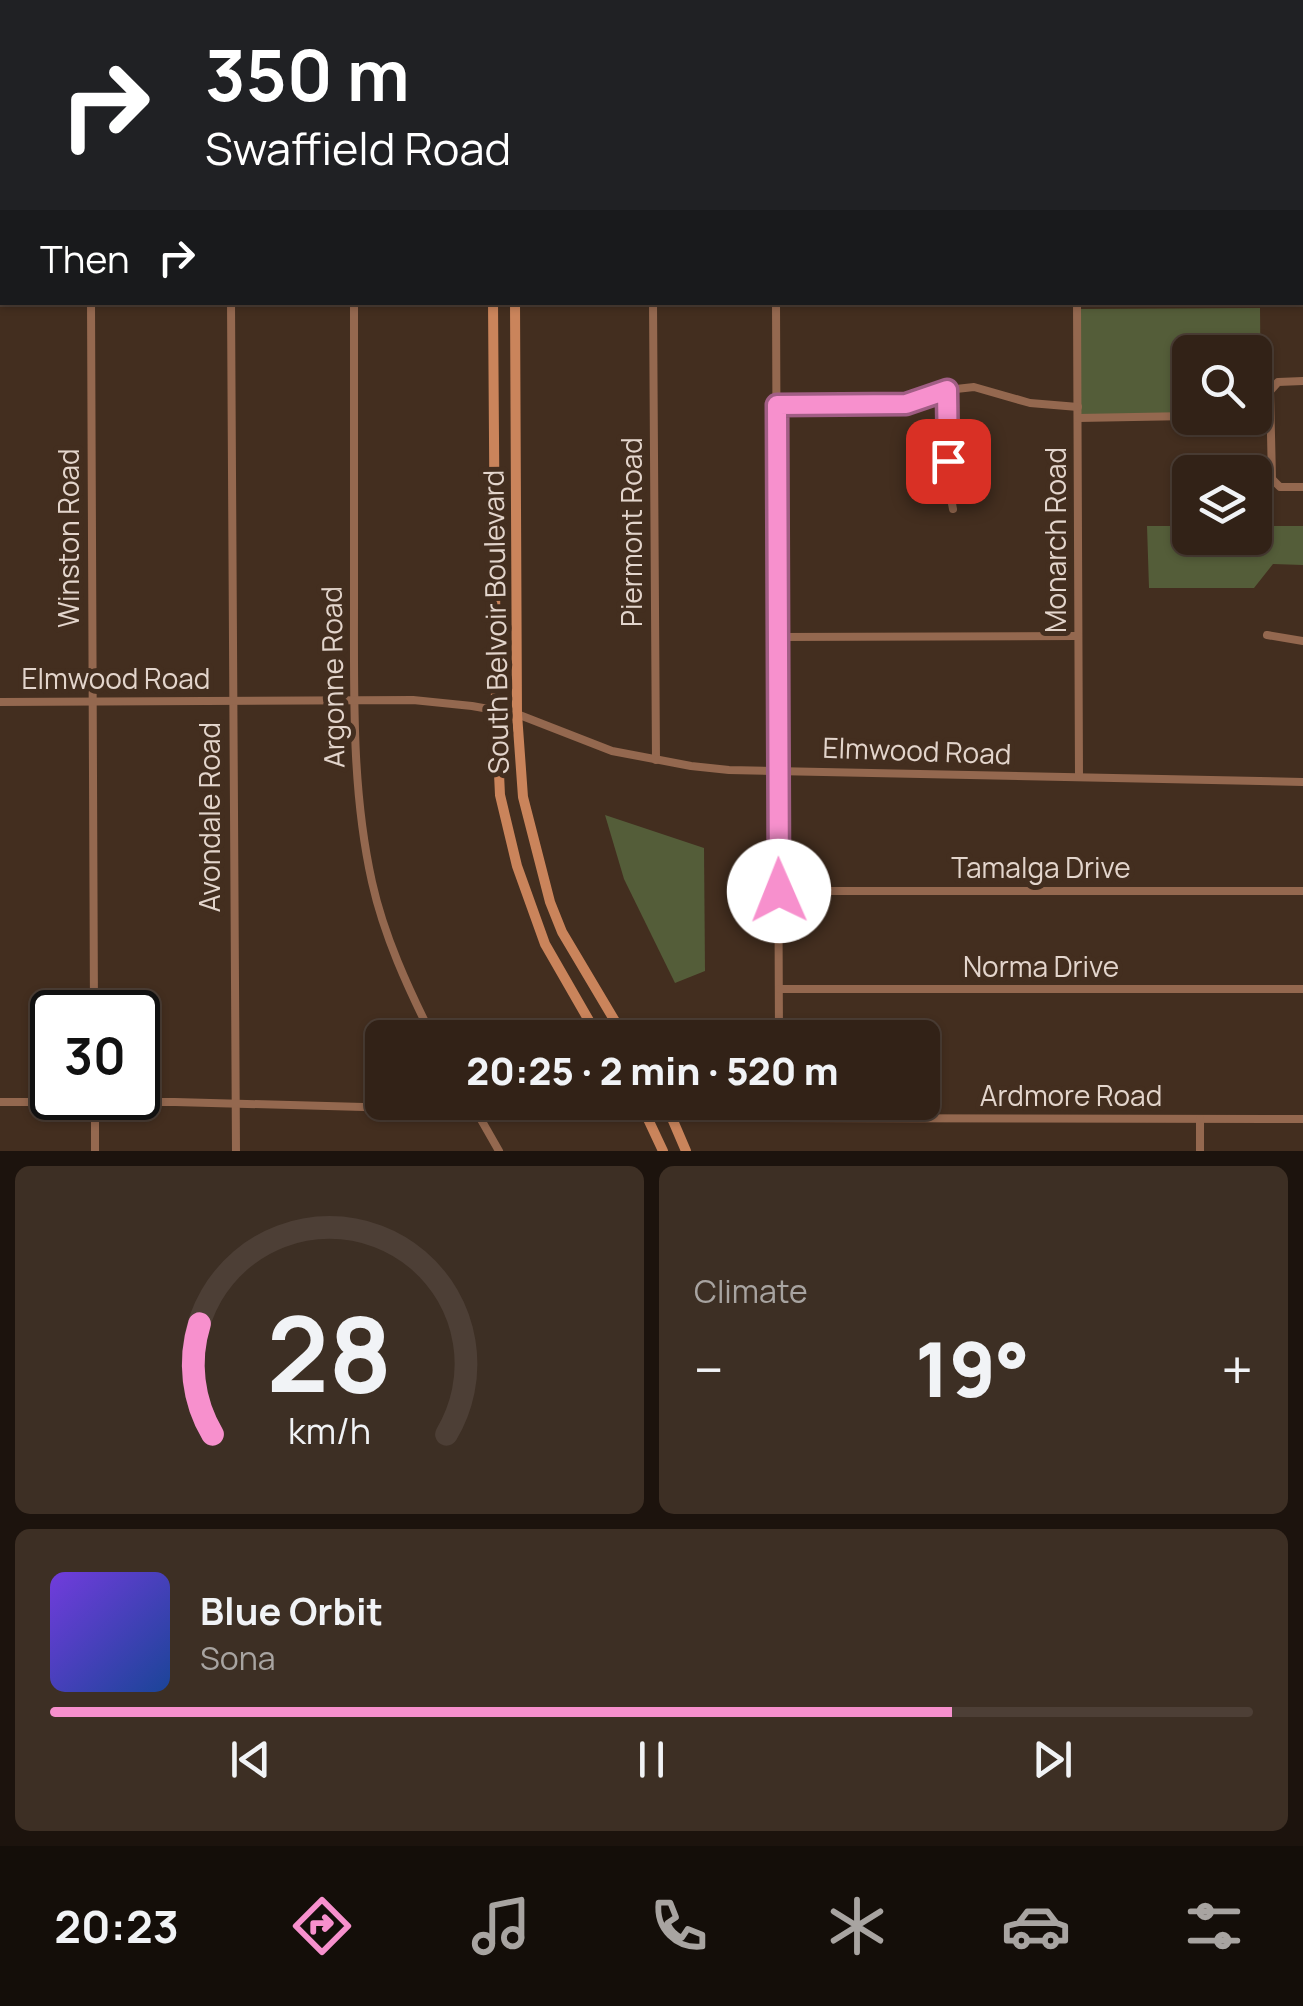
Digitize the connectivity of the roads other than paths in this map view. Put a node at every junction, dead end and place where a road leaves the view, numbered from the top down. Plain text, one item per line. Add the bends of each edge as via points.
1 (91, 305) edge
2 (231, 305) edge
3 (354, 305) edge
4 (493, 305) edge
5 (515, 305) edge
6 (653, 305) edge
7 (776, 305) edge
8 (1077, 305) edge
9 (1303, 381) edge
10 (947, 390) junction
11 (777, 405) junction
12 (1078, 407) junction
13 (1172, 416) edge
14 (1078, 418) junction
15 (1303, 487) edge
16 (953, 509) dead end
17 (1267, 634) dead end
18 (1078, 636) junction
19 (779, 637) junction
20 (1303, 641) edge
21 (354, 699) junction
22 (92, 701) junction
23 (232, 701) junction
24 (0, 702) edge
25 (496, 710) junction
26 (517, 714) junction
27 (656, 760) junction
28 (778, 770) junction
29 (1079, 778) junction
30 (1303, 782) edge
31 (779, 891) junction
32 (1303, 891) edge
33 (779, 989) junction
34 (1303, 989) edge
35 (94, 990) edge
36 (424, 1020) edge
37 (588, 1020) edge
38 (614, 1020) edge
39 (779, 1020) edge
40 (30, 1101) edge
41 (0, 1102) edge
42 (160, 1102) edge
43 (234, 1104) junction
44 (365, 1105) edge
45 (940, 1116) edge
46 (1303, 1119) edge
47 (95, 1120) edge
48 (481, 1120) edge
49 (649, 1120) edge
50 (674, 1120) edge
51 (1200, 1120) junction
52 (95, 1151) edge
53 (236, 1151) edge
54 (500, 1151) edge
55 (663, 1151) edge
56 (686, 1151) edge
57 (1200, 1151) edge

1 - 22 street, Winston Road
2 - 23 street, Avondale Road
3 - 21 street, Argonne Road
4 - 25 street, South Belvoir Boulevard
5 - 26 street, South Belvoir Boulevard
6 - 27 street, Piermont Road
7 - 11 street
8 - 12 street, Monarch Road
9 - 15 street via 1278,382 1266,414 1272,479 1280,487
10 - 11 street via 906,404
10 - 12 street via 974,387 1030,403
10 - 16 street
11 - 19 street
12 - 14 street, Monarch Road
13 - 14 street
14 - 18 street, Monarch Road
17 - 20 street
18 - 19 street
18 - 29 street, Monarch Road
19 - 28 street
21 - 23 street, Elmwood Road
21 - 25 street, Elmwood Road
21 - 36 street, Argonne Road via 361,826 372,886
22 - 23 street, Elmwood Road
22 - 24 street, Elmwood Road
22 - 35 street, Winston Road
23 - 43 street, Avondale Road
25 - 26 street, Elmwood Road
25 - 37 street, South Belvoir Boulevard via 500,794 526,895
26 - 27 street, Elmwood Road via 582,741
26 - 38 street, South Belvoir Boulevard via 523,797 550,902
27 - 28 street, Elmwood Road
28 - 29 street, Elmwood Road
28 - 31 street
29 - 30 street, Elmwood Road
31 - 32 street, Tamalga Drive
31 - 33 street
33 - 34 street, Norma Drive
33 - 39 street
40 - 41 street, Ardmore Road
42 - 43 street, Ardmore Road
43 - 44 street, Ardmore Road
43 - 53 street, Avondale Road
45 - 51 street, Ardmore Road
46 - 51 street, Ardmore Road
47 - 52 street
48 - 54 street
49 - 55 street
50 - 56 street
51 - 57 street

